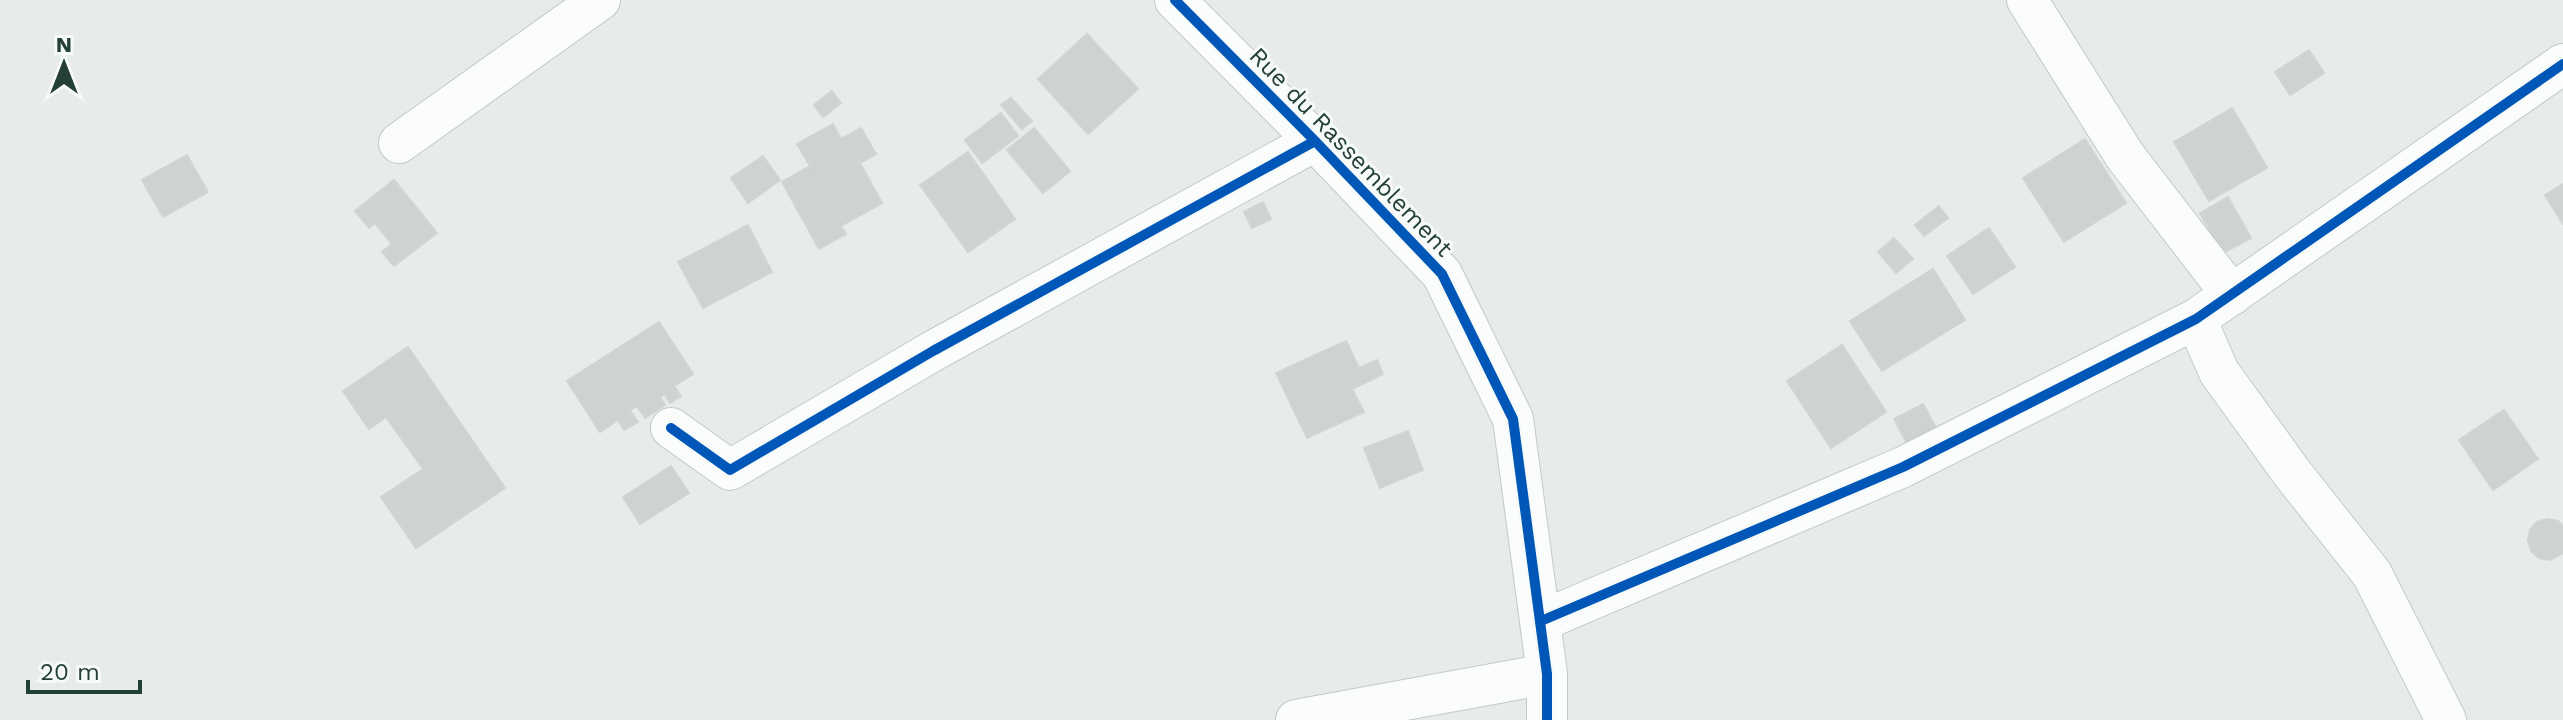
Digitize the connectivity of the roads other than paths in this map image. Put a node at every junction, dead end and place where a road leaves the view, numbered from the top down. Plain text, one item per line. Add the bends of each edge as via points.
1 (600, 0) edge
2 (1175, 0) edge
3 (2027, 0) edge
4 (2563, 64) edge
5 (1315, 141) junction
6 (399, 143) dead end
7 (2232, 295) junction
8 (2196, 319) junction
9 (671, 428) dead end
10 (1541, 621) junction
11 (1547, 674) junction
12 (1296, 720) edge
13 (1547, 720) edge
14 (2446, 720) edge

1 - 6 street
2 - 5 street, Rue du Rassemblement
3 - 7 street via 2125,156
4 - 7 street
5 - 9 street via 933,351 730,470
5 - 10 street, Rue du Rassemblement via 1442,274 1513,419
7 - 8 street
8 - 10 street via 1903,467
8 - 14 street via 2219,372 2372,574
10 - 11 street, Rue du Rassemblement
11 - 12 street
11 - 13 street, Rue du Rassemblement

